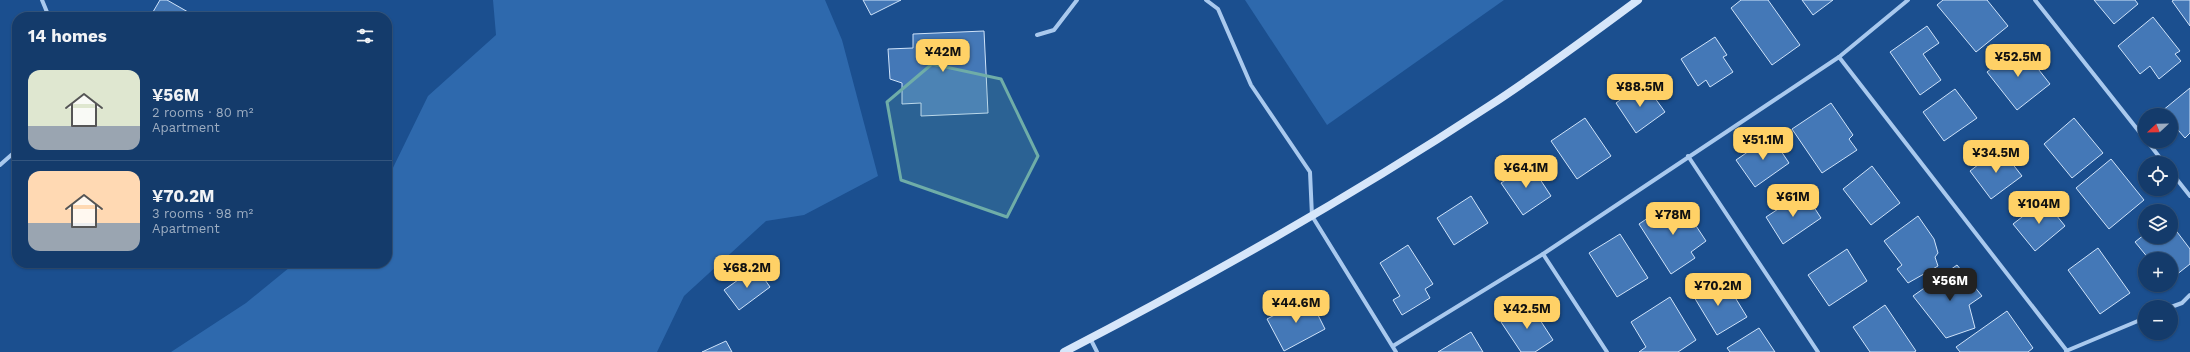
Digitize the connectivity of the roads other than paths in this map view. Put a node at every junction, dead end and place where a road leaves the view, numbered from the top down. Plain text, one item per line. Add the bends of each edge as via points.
1 (42, 0) edge
2 (1077, 0) edge
3 (1206, 0) edge
4 (1638, 0) edge
5 (1908, 0) edge
6 (2035, 0) edge
7 (48, 12) edge
8 (1037, 35) dead end
9 (1839, 56) junction
10 (2138, 130) edge
11 (2152, 148) edge
12 (12, 154) edge
13 (1688, 156) junction
14 (2159, 156) edge
15 (0, 165) edge
16 (2178, 181) edge
17 (2190, 196) edge
18 (1312, 216) junction
19 (1543, 254) junction
20 (2190, 295) edge
21 (2178, 304) edge
22 (2138, 321) edge
23 (1090, 338) junction
24 (1392, 346) junction
25 (2066, 351) edge
26 (1064, 352) edge
27 (1097, 352) edge
28 (1396, 352) edge
29 (1607, 352) edge
30 (1818, 352) edge

1 - 7 street
2 - 8 street via 1054,30
3 - 18 street via 1218,10 1251,85 1310,172
4 - 18 street via 1490,106
5 - 9 street
6 - 10 street
9 - 13 street
9 - 25 street
11 - 14 street
12 - 15 street
13 - 19 street
13 - 30 street
16 - 17 street
18 - 23 street
18 - 24 street
19 - 24 street
19 - 29 street
20 - 21 street
22 - 25 street
23 - 26 street
23 - 27 street
24 - 28 street

